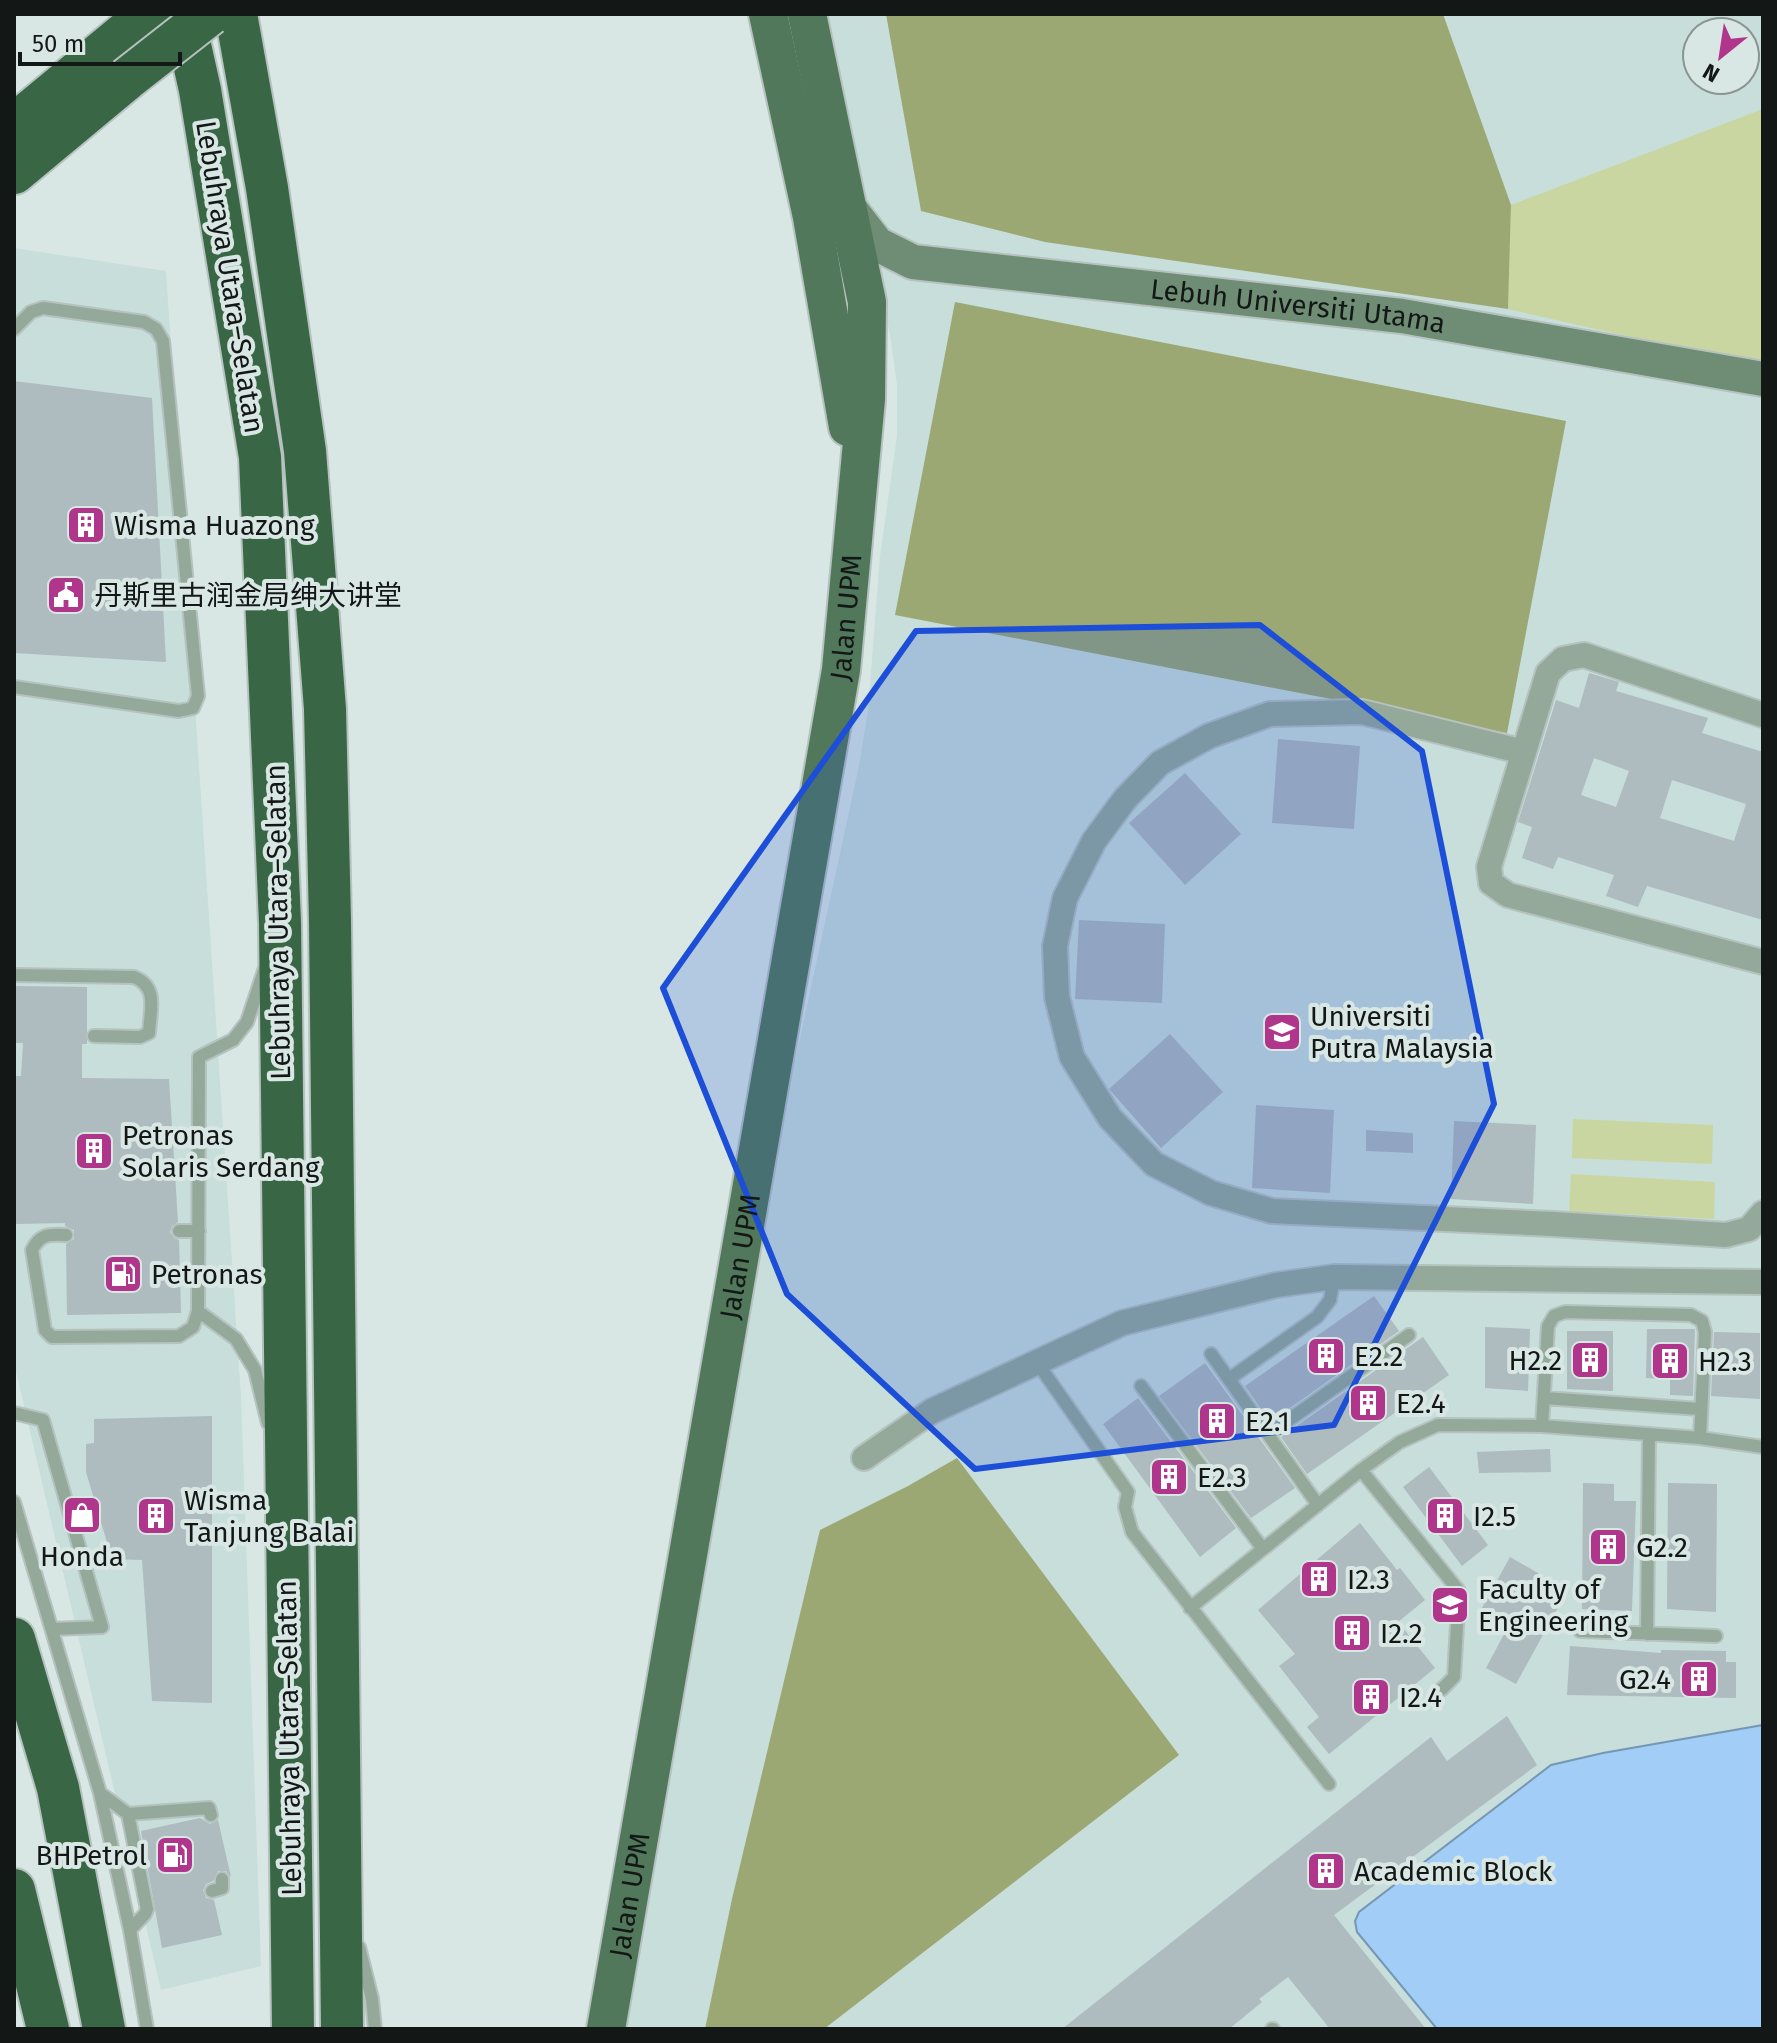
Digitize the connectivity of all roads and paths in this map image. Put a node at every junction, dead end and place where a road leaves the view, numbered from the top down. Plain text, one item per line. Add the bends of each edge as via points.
1 (148, 14) edge
2 (183, 14) edge
3 (210, 14) edge
4 (236, 14) edge
5 (768, 14) edge
6 (807, 14) edge
7 (115, 64) junction
8 (14, 125) edge
9 (14, 173) edge
10 (850, 209) junction
11 (14, 329) edge
12 (1763, 379) edge
13 (857, 481) junction
14 (14, 687) edge
15 (1763, 715) edge
16 (1524, 752) junction
17 (280, 923) junction
18 (1763, 962) edge
19 (14, 975) edge
20 (94, 1036) dead end
21 (1763, 1213) edge
22 (179, 1231) dead end
23 (199, 1231) junction
24 (66, 1235) dead end
25 (1334, 1277) junction
26 (1763, 1282) edge
27 (198, 1311) junction
28 (1409, 1335) dead end
29 (1211, 1354) dead end
30 (1036, 1361) junction
31 (1229, 1379) junction
32 (1141, 1386) dead end
33 (1544, 1398) junction
34 (1700, 1409) junction
35 (14, 1413) edge
36 (1542, 1426) junction
37 (269, 1429) dead end
38 (1269, 1434) junction
39 (1649, 1434) junction
40 (1700, 1438) junction
41 (273, 1443) dead end
42 (1763, 1447) edge
43 (864, 1458) dead end
44 (1361, 1470) junction
45 (286, 1500) junction
46 (14, 1502) edge
47 (1318, 1505) junction
48 (1263, 1549) junction
49 (1190, 1608) junction
50 (1580, 1631) dead end
51 (33, 1634) edge
52 (1647, 1634) junction
53 (1716, 1636) dead end
54 (1441, 1690) dead end
55 (1329, 1784) dead end
56 (100, 1793) junction
57 (128, 1814) junction
58 (211, 1815) dead end
59 (341, 1869) junction
60 (222, 1879) dead end
61 (14, 1890) edge
62 (212, 1891) dead end
63 (130, 1930) junction
64 (24, 1958) edge
65 (48, 2029) edge
66 (104, 2029) edge
67 (147, 2029) edge
68 (293, 2029) edge
69 (342, 2029) edge
70 (375, 2029) edge
71 (606, 2029) edge

1 - 7 highway
2 - 17 highway, Lebuhraya Utara–Selatan via 260,457
3 - 7 highway, bridge
4 - 59 highway, Lebuhraya Utara–Selatan via 305,451 325,709
5 - 13 main road, Jalan UPM via 818,248
6 - 10 main road, Jalan UPM
7 - 8 highway
7 - 9 highway
10 - 12 main road, Lebuh Universiti Utama via 877,244 913,262 1402,316
10 - 13 main road, Jalan UPM via 867,302 866,399
11 - 14 lane via 43,308 144,322 163,341 198,696 193,708 179,711
13 - 71 main road, Jalan UPM via 841,670
15 - 16 street via 1584,655 1563,659 1548,673
16 - 18 street via 1489,867 1491,883 1508,895
16 - 21 street via 1362,712 1270,714 1209,736 1160,763 1094,841 1065,898 1055,946 1057,997 1072,1057 1110,1118 1154,1164 1211,1193 1272,1211 1726,1235 1749,1229
17 - 23 lane via 247,1022 233,1040 199,1057
17 - 45 highway, Lebuhraya Utara–Selatan
19 - 20 lane via 134,977 146,982 151,990 149,1033
22 - 23 lane
23 - 27 lane
24 - 27 lane via 47,1234 32,1250 45,1330 52,1337 179,1336 193,1327
25 - 26 street
25 - 30 street via 1276,1285 1122,1323
25 - 31 lane via 1330,1300 1317,1317
27 - 37 lane via 236,1339 255,1370
28 - 38 lane
29 - 31 lane
30 - 43 street via 932,1411
30 - 49 lane via 1128,1492 1125,1507 1132,1532
31 - 38 lane
32 - 48 lane
33 - 34 lane
33 - 34 lane via 1548,1326 1554,1316 1691,1315 1702,1321 1705,1332
33 - 36 lane
34 - 40 lane
35 - 51 lane via 43,1420 102,1627
36 - 39 lane
36 - 44 lane via 1438,1425 1400,1442
38 - 47 lane
39 - 40 lane
39 - 52 lane
40 - 42 lane
41 - 45 lane
44 - 47 lane
44 - 54 lane via 1459,1591 1454,1677
45 - 68 highway, Lebuhraya Utara–Selatan
46 - 51 lane
47 - 48 lane
48 - 49 lane
49 - 55 lane
50 - 52 lane
51 - 56 lane
51 - 66 highway
52 - 53 lane
56 - 57 lane
56 - 63 lane
57 - 58 lane via 209,1808
57 - 63 lane via 150,1908
59 - 69 highway, Lebuhraya Utara–Selatan
59 - 70 lane
60 - 62 lane via 222,1888
61 - 64 highway
63 - 67 lane
64 - 65 highway

